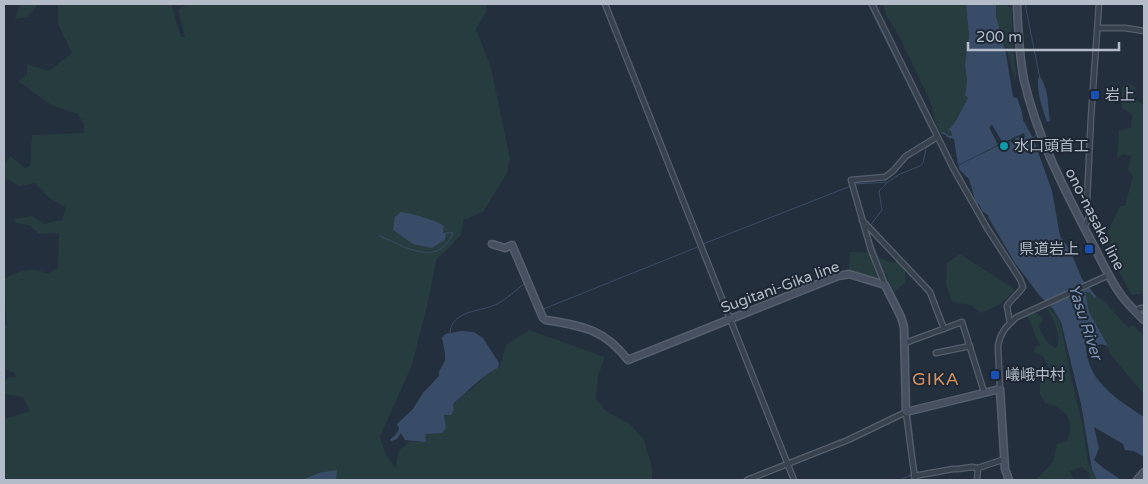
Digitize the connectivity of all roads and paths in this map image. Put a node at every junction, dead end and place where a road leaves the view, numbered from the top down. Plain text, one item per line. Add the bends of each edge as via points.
1 (605, 4) edge
2 (872, 4) edge
3 (1017, 4) edge
4 (1099, 4) edge
5 (1098, 28) junction
6 (1144, 31) edge
7 (937, 137) junction
8 (862, 220) junction
9 (1084, 227) junction
10 (492, 244) dead end
11 (1109, 274) junction
12 (885, 285) junction
13 (1144, 308) edge
14 (1136, 311) junction
15 (730, 319) junction
16 (1144, 320) edge
17 (1010, 322) junction
18 (944, 329) junction
19 (905, 343) junction
20 (970, 346) junction
21 (936, 353) dead end
22 (1000, 389) junction
23 (984, 392) junction
24 (906, 412) junction
25 (1005, 459) junction
26 (787, 464) junction
27 (978, 468) junction
28 (1144, 472) edge
29 (915, 478) edge
30 (747, 480) edge
31 (794, 480) edge
32 (977, 480) edge
33 (1009, 480) edge
34 (1137, 480) edge

1 - 15 street
2 - 7 street
3 - 9 main road, ono-nasaka line via 1020,54 1030,102 1056,172
4 - 5 street
5 - 6 street
5 - 9 street via 1090,136 1089,218
7 - 8 street via 906,156 885,177 851,180
7 - 17 street via 1024,287 1007,306
8 - 12 street
8 - 18 street via 930,292
9 - 11 main road, ono-nasaka line
10 - 15 main road, Sugitani-Gika line via 505,248 512,245 543,318 597,332 628,360
11 - 14 main road, ono-nasaka line via 1119,292
11 - 17 street
12 - 15 main road, Sugitani-Gika line via 844,274
12 - 19 main road via 901,316
13 - 14 street
14 - 16 main road, ono-nasaka line
15 - 26 street
17 - 22 street via 1000,339
18 - 19 street
18 - 20 street via 962,322
19 - 24 main road
20 - 21 street
20 - 23 street
22 - 23 main road
22 - 25 main road
23 - 24 main road
24 - 26 street
24 - 29 street
25 - 27 street
25 - 33 main road
26 - 30 street
26 - 31 street
27 - 29 street via 953,469
27 - 32 street
28 - 34 main road

